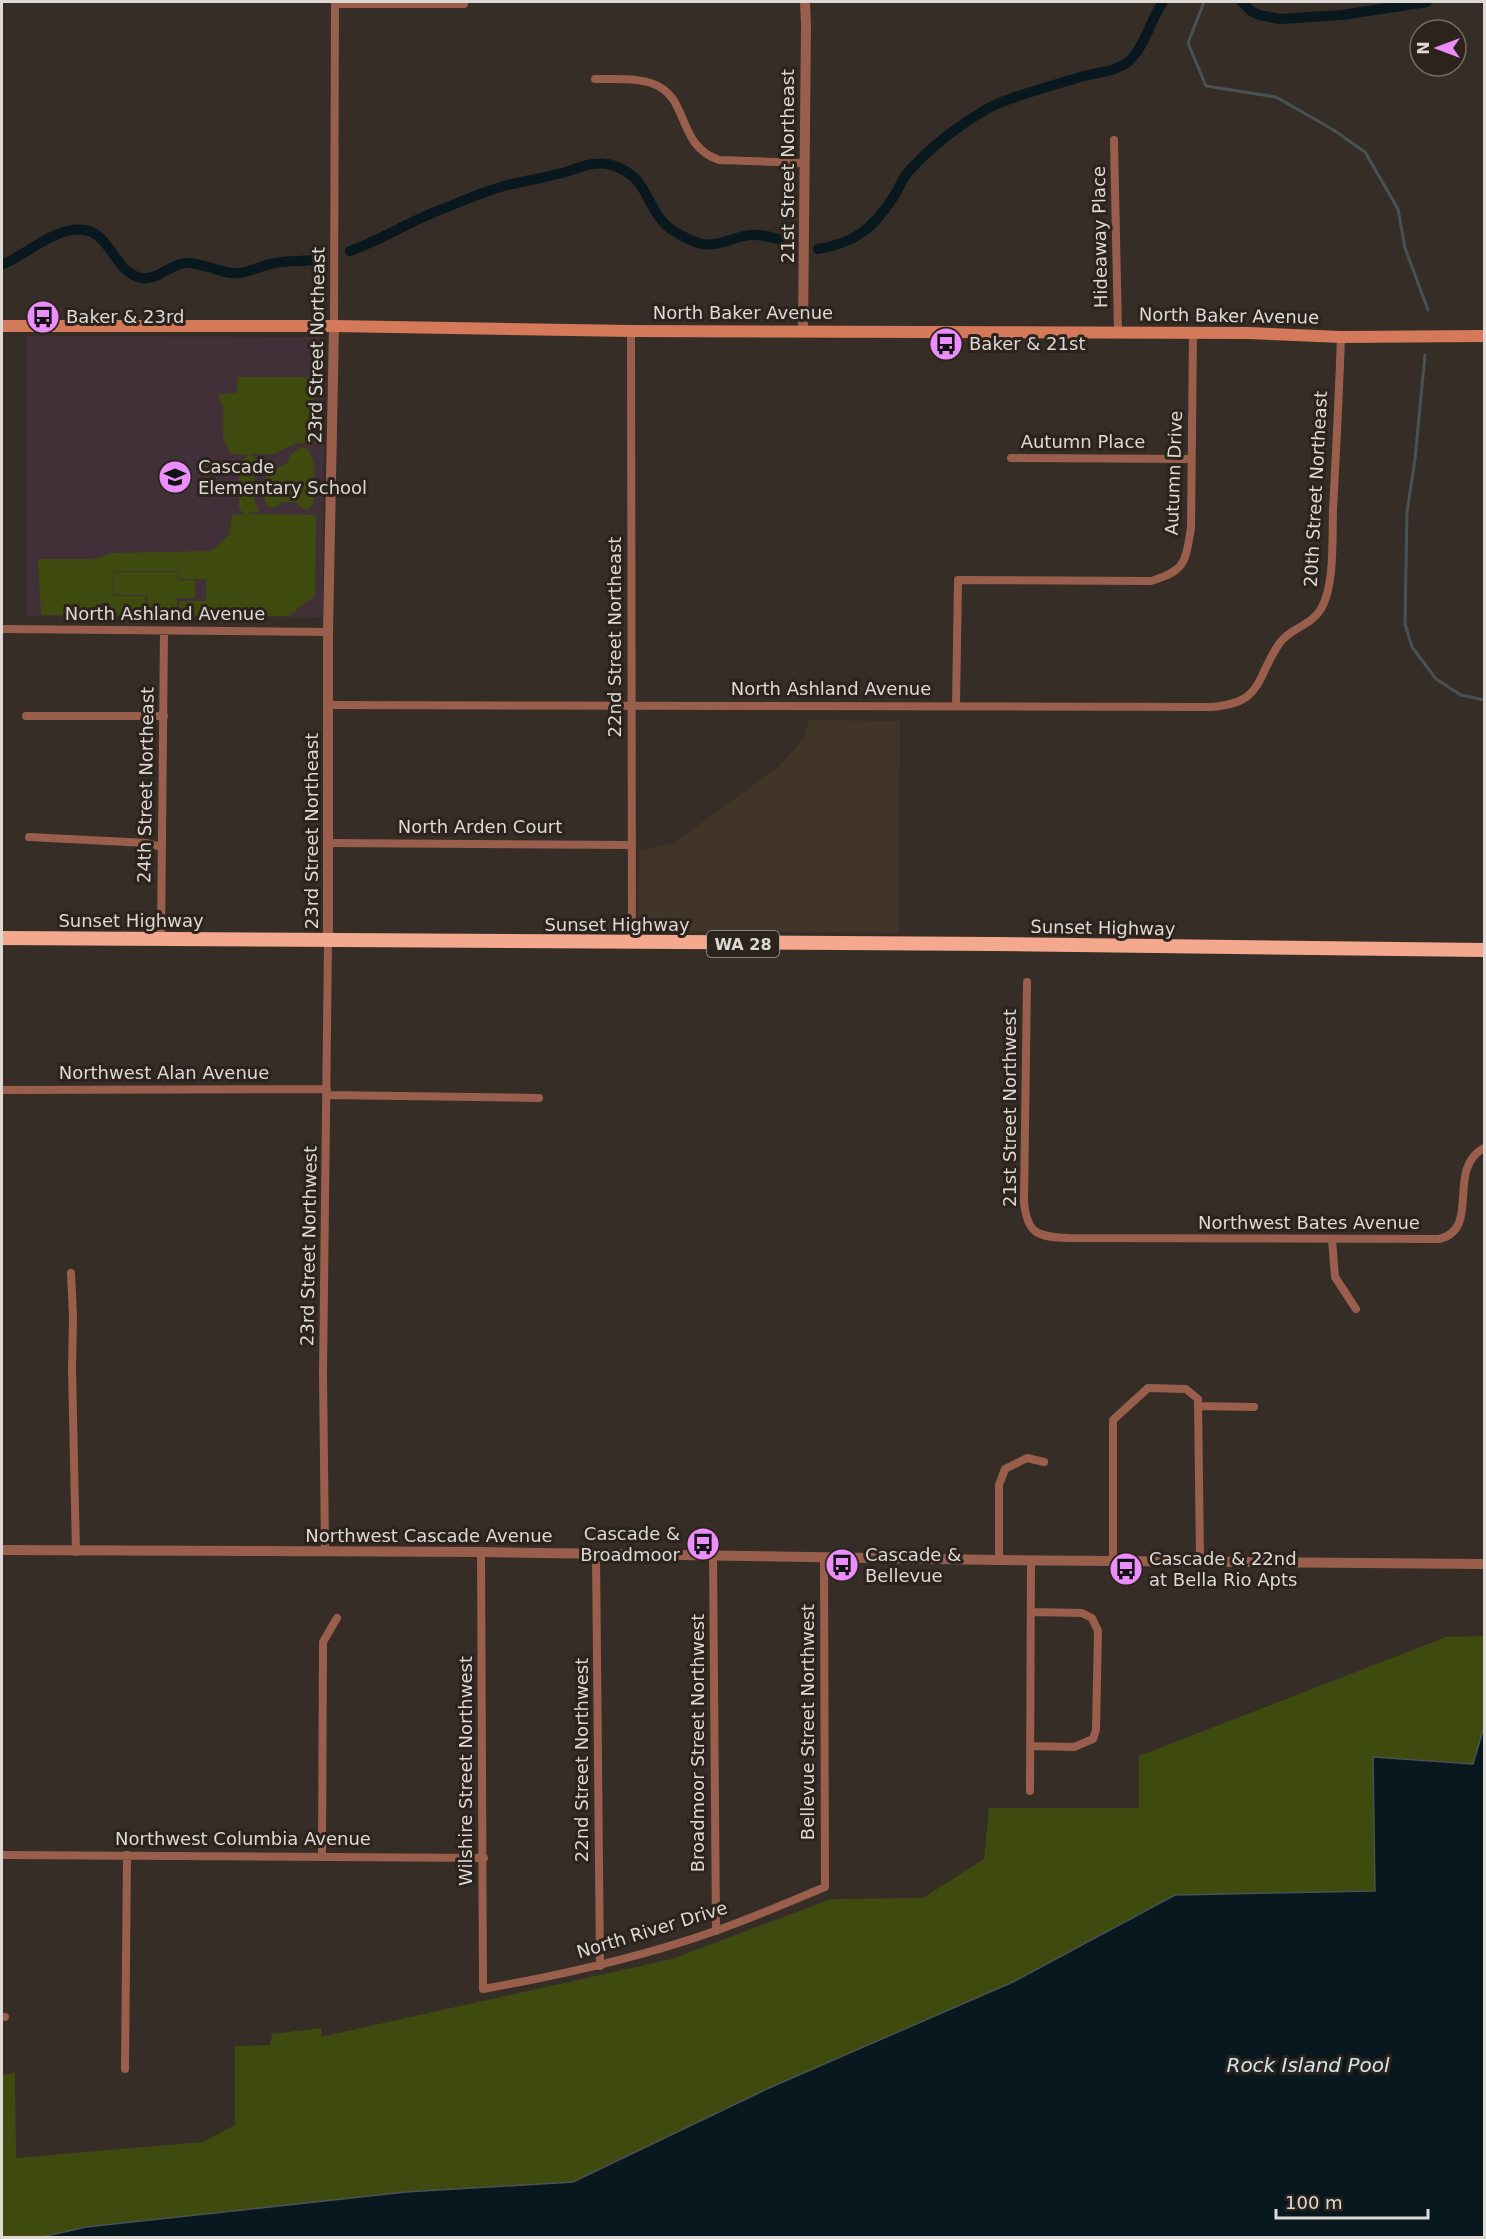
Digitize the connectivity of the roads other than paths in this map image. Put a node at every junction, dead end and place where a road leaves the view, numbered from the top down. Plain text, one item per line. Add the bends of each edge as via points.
1 (805, 2) edge
2 (335, 3) edge
3 (464, 4) dead end
4 (596, 79) dead end
5 (1114, 140) dead end
6 (804, 162) junction
7 (2, 326) edge
8 (334, 327) junction
9 (631, 331) junction
10 (803, 331) junction
11 (1118, 332) junction
12 (1193, 333) junction
13 (1485, 336) edge
14 (1341, 337) junction
15 (1011, 458) dead end
16 (1191, 459) junction
17 (2, 629) edge
18 (1296, 630) joint
19 (164, 631) junction
20 (328, 632) junction
21 (329, 705) junction
22 (631, 706) junction
23 (956, 706) junction
24 (26, 716) dead end
25 (164, 716) junction
26 (28, 837) dead end
27 (328, 843) junction
28 (631, 845) junction
29 (161, 847) junction
30 (2, 938) edge
31 (161, 939) junction
32 (328, 942) junction
33 (632, 943) junction
34 (1485, 950) edge
35 (1027, 982) dead end
36 (2, 1090) edge
37 (327, 1092) junction
38 (539, 1098) dead end
39 (1485, 1149) edge
40 (1068, 1238) joint
41 (1332, 1239) junction
42 (71, 1273) dead end
43 (1356, 1309) dead end
44 (1198, 1406) junction
45 (1254, 1407) dead end
46 (1044, 1462) dead end
47 (2, 1550) edge
48 (325, 1551) junction
49 (76, 1552) junction
50 (481, 1552) junction
51 (596, 1553) junction
52 (713, 1555) junction
53 (824, 1557) junction
54 (999, 1560) junction
55 (1032, 1560) junction
56 (1113, 1560) junction
57 (1200, 1560) junction
58 (1485, 1564) edge
59 (1031, 1612) junction
60 (337, 1618) dead end
61 (1030, 1746) junction
62 (1030, 1791) dead end
63 (2, 1855) edge
64 (127, 1855) junction
65 (322, 1856) junction
66 (484, 1858) junction
67 (825, 1887) joint
68 (716, 1931) junction
69 (600, 1966) junction
70 (483, 1989) joint
71 (125, 2069) dead end

1 - 6 street, 21st Street Northeast
2 - 3 street
2 - 8 street, 23rd Street Northeast
4 - 6 street via 640,81 664,90 671,96 692,141 707,156 718,160
5 - 11 street, Hideaway Place
6 - 10 street, 21st Street Northeast
7 - 8 main road, North Baker Avenue
8 - 9 main road, North Baker Avenue
8 - 20 street, 23rd Street Northeast
9 - 10 main road, North Baker Avenue
9 - 22 street, 22nd Street Northeast
10 - 11 main road, North Baker Avenue
11 - 12 main road, North Baker Avenue
12 - 14 main road, North Baker Avenue
12 - 16 street, Autumn Drive
13 - 14 main road, North Baker Avenue
14 - 18 street, 20th Street Northeast via 1329,583 1321,610
15 - 16 street, Autumn Place
16 - 23 street, Autumn Drive via 1191,528 1186,557 1173,574 1151,581 958,580
17 - 19 street, North Ashland Avenue
18 - 23 street, North Ashland Avenue via 1280,642 1252,694 1227,706
19 - 20 street, North Ashland Avenue
19 - 25 street, 24th Street Northeast
20 - 21 street, 23rd Street Northeast
21 - 22 street, North Ashland Avenue
21 - 27 street, 23rd Street Northeast
22 - 23 street, North Ashland Avenue
22 - 28 street, 22nd Street Northeast
24 - 25 street
25 - 29 street, 24th Street Northeast
26 - 29 street
27 - 28 street, North Arden Court
27 - 32 street, 23rd Street Northeast
28 - 33 street, 22nd Street Northeast
29 - 31 street, 24th Street Northeast
30 - 31 highway, Sunset Highway / WA 28
31 - 32 highway, Sunset Highway / WA 28
32 - 33 highway, Sunset Highway / WA 28
32 - 37 street, 23rd Street Northwest
33 - 34 highway, Sunset Highway / WA 28
35 - 40 street, 21st Street Northwest via 1024,1211 1034,1232
36 - 37 street, Northwest Alan Avenue
37 - 38 street, Northwest Alan Avenue
37 - 48 street, 23rd Street Northwest
39 - 41 street, Northwest Bates Avenue via 1466,1169 1462,1216 1452,1234 1430,1240
40 - 41 street, Northwest Bates Avenue
41 - 43 street via 1335,1277
42 - 49 street
44 - 45 street
44 - 56 street via 1198,1399 1186,1389 1148,1388 1113,1420
44 - 57 street
46 - 54 street via 1028,1458 1005,1469 999,1485
47 - 49 street, Northwest Cascade Avenue
48 - 49 street, Northwest Cascade Avenue
48 - 50 street, Northwest Cascade Avenue
50 - 51 street, Northwest Cascade Avenue
50 - 66 street, Wilshire Street Northwest
51 - 52 street, Northwest Cascade Avenue
51 - 69 street, 22nd Street Northwest
52 - 53 street, Northwest Cascade Avenue
52 - 68 street, Broadmoor Street Northwest
53 - 54 street, Northwest Cascade Avenue
53 - 67 street, Bellevue Street Northwest
54 - 55 street, Northwest Cascade Avenue
55 - 56 street, Northwest Cascade Avenue
55 - 59 street
56 - 57 street, Northwest Cascade Avenue
57 - 58 street, Northwest Cascade Avenue
59 - 61 street
59 - 61 street via 1082,1613 1092,1618 1098,1631 1093,1739 1074,1747
60 - 65 street via 323,1642
61 - 62 street
63 - 64 street, Northwest Columbia Avenue
64 - 65 street, Northwest Columbia Avenue
64 - 71 street
65 - 66 street, Northwest Columbia Avenue
66 - 70 street, Wilshire Street Northwest
67 - 68 street, North River Drive
68 - 69 street, North River Drive
69 - 70 street, North River Drive

